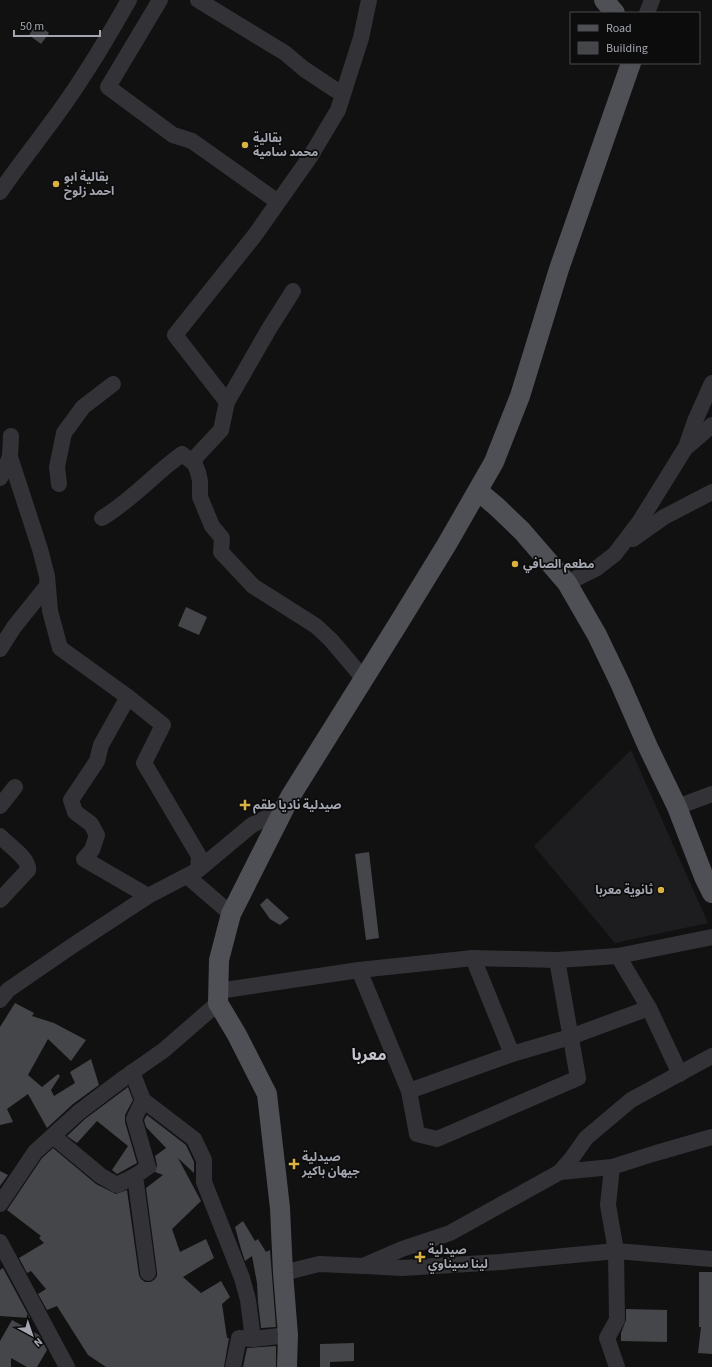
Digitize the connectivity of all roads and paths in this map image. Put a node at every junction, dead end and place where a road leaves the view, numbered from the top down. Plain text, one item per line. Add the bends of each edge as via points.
1 (129, 0) edge
2 (160, 0) edge
3 (198, 0) edge
4 (369, 0) edge
5 (604, 0) edge
6 (652, 0) edge
7 (614, 12) edge
8 (647, 12) edge
9 (630, 64) edge
10 (342, 93) junction
11 (0, 192) edge
12 (278, 202) junction
13 (293, 291) dead end
14 (712, 382) edge
15 (113, 384) dead end
16 (227, 402) junction
17 (712, 425) edge
18 (11, 436) dead end
19 (686, 447) junction
20 (10, 457) junction
21 (195, 464) junction
22 (0, 478) edge
23 (59, 484) dead end
24 (478, 491) junction
25 (712, 492) edge
26 (102, 518) dead end
27 (620, 547) junction
28 (567, 583) junction
29 (47, 586) junction
30 (0, 649) edge
31 (364, 678) junction
32 (128, 697) junction
33 (15, 787) dead end
34 (712, 794) edge
35 (0, 806) edge
36 (677, 807) junction
37 (284, 809) junction
38 (0, 836) edge
39 (193, 873) junction
40 (712, 893) edge
41 (148, 896) junction
42 (0, 900) edge
43 (230, 914) junction
44 (712, 937) edge
45 (618, 956) junction
46 (473, 958) junction
47 (557, 960) junction
48 (359, 970) junction
49 (218, 997) junction
50 (0, 1000) edge
51 (649, 1008) junction
52 (570, 1037) junction
53 (512, 1054) junction
54 (712, 1056) edge
55 (132, 1072) junction
56 (680, 1074) junction
57 (409, 1091) junction
58 (143, 1100) junction
59 (53, 1136) junction
60 (712, 1137) edge
61 (612, 1168) junction
62 (560, 1172) junction
63 (135, 1176) junction
64 (3, 1195) edge
65 (0, 1242) edge
66 (616, 1251) junction
67 (712, 1259) edge
68 (363, 1266) junction
69 (148, 1273) dead end
70 (283, 1273) junction
71 (288, 1335) junction
72 (253, 1339) junction
73 (67, 1367) edge
74 (233, 1367) edge
75 (287, 1367) edge
76 (617, 1367) edge

1 - 11 street via 82,78
2 - 12 street via 108,87 173,135 192,141
3 - 10 street via 285,52 334,90
4 - 10 street via 361,38
5 - 7 main road
6 - 8 street
9 - 24 main road via 559,269 520,396 494,462
10 - 12 street via 338,110 310,157
12 - 16 street via 255,235 175,335
13 - 16 street
14 - 19 street via 694,421
15 - 23 street via 83,407 64,433 57,467
16 - 21 street via 221,430 193,460
17 - 19 street
18 - 20 street
19 - 27 street via 640,521
20 - 22 street
20 - 29 street via 40,549
21 - 26 street via 182,454
21 - 31 street via 200,481 200,497 212,526 222,538 221,552 253,586 316,626
24 - 28 main road via 522,531
24 - 31 main road
25 - 27 street via 664,517
27 - 28 street via 597,568
28 - 36 main road via 597,635
29 - 30 street
29 - 32 street via 50,611 60,648
31 - 37 main road
32 - 39 street via 163,725 144,763 199,856
32 - 41 street via 101,745 97,761 71,800 75,812 91,824 98,835 92,850 84,859
33 - 35 street
34 - 36 street
36 - 40 main road
37 - 39 street via 252,825
37 - 43 main road
38 - 42 street via 26,860 29,868
39 - 41 street
39 - 43 street
41 - 50 street via 8,990
43 - 49 main road via 219,960
44 - 45 street
45 - 47 street
45 - 51 street
46 - 47 street
46 - 48 street
46 - 53 street
47 - 52 street
48 - 49 street
48 - 57 street
49 - 55 street via 164,1050
49 - 70 main road via 267,1094 280,1208
51 - 52 street
51 - 56 street
52 - 53 street
52 - 57 street via 578,1078 437,1139 417,1134
53 - 57 street
54 - 56 street
55 - 58 street
55 - 59 street via 78,1112
56 - 62 street via 632,1100 586,1138
58 - 63 street via 134,1119 148,1167
58 - 72 street via 194,1139 204,1160 204,1182 242,1278 248,1300
59 - 63 street via 101,1176 117,1185
59 - 64 street via 35,1152
60 - 61 street
61 - 62 street
61 - 66 street via 608,1205
62 - 68 street via 450,1234 402,1249
63 - 69 street
65 - 73 street
66 - 67 street
66 - 68 street via 402,1268
66 - 76 street via 617,1320 607,1338
68 - 70 street via 319,1264
70 - 71 main road
71 - 72 street
71 - 75 main road
72 - 74 street via 239,1338

